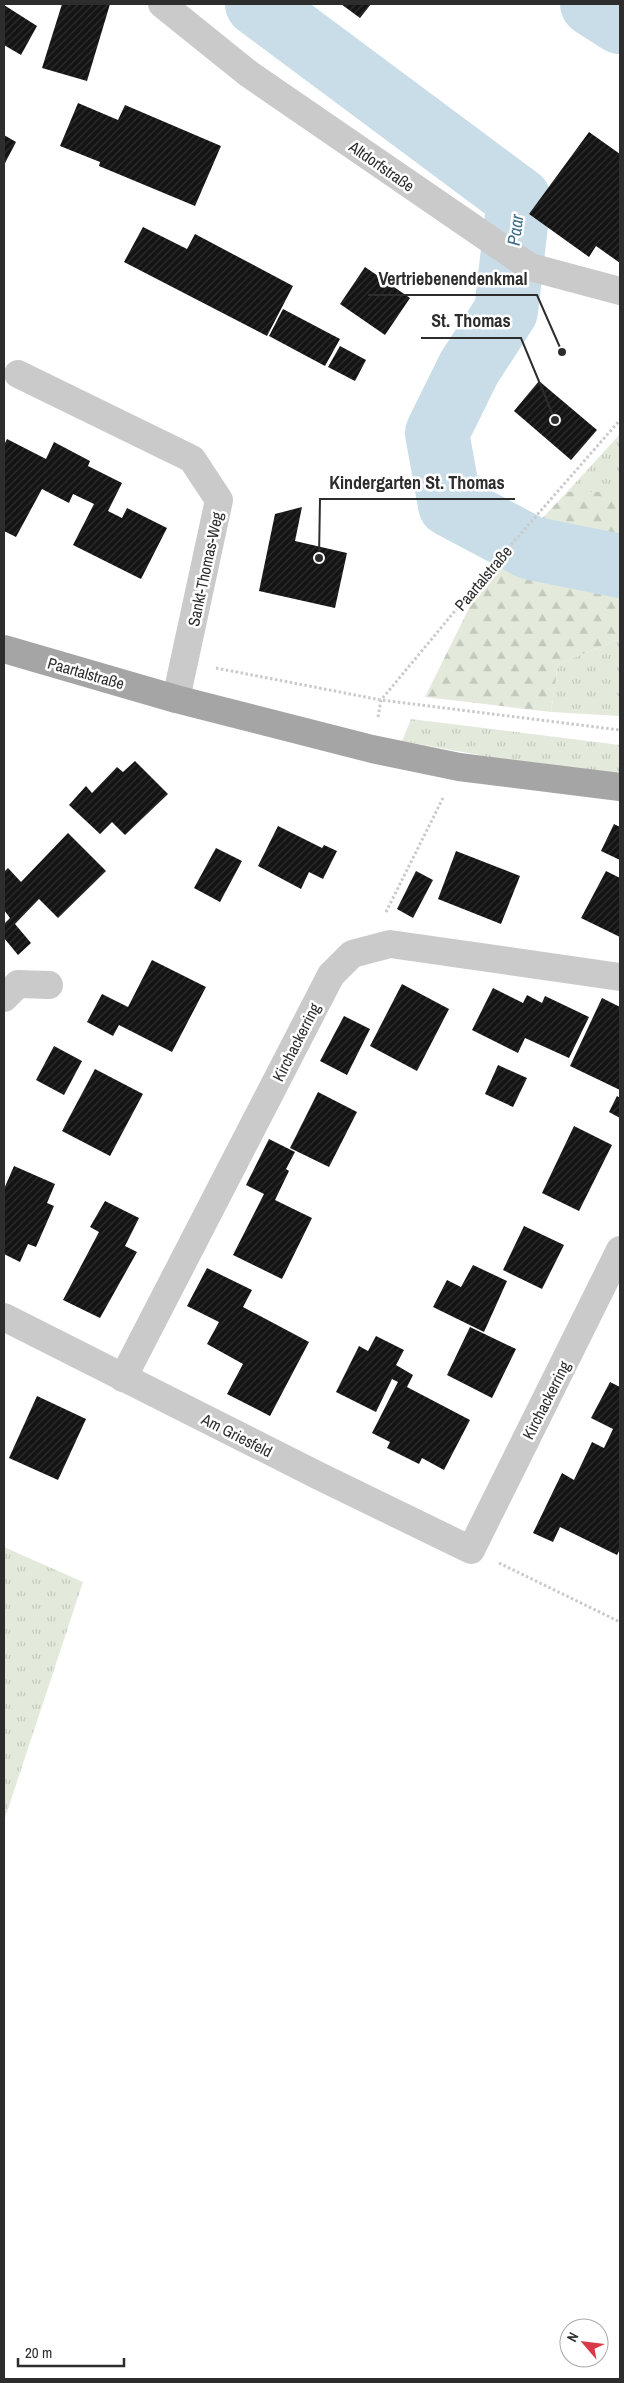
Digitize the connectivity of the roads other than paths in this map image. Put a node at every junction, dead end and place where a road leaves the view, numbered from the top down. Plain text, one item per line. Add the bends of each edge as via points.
1 (162, 4) edge
2 (620, 291) edge
3 (18, 374) dead end
4 (4, 648) edge
5 (176, 699) junction
6 (620, 787) edge
7 (620, 977) edge
8 (50, 985) dead end
9 (4, 998) edge
10 (620, 1250) edge
11 (4, 1317) edge
12 (123, 1378) junction
13 (471, 1550) joint

1 - 2 street, Altdorfstraße via 249,74 530,267
3 - 5 street, Sankt-Thomas-Weg via 192,460 220,500
4 - 5 main road, Paartalstraße
5 - 6 main road, Paartalstraße via 372,749 459,767
7 - 12 street, Kirchackerring via 390,944 352,954 331,975
8 - 9 street via 18,984
10 - 13 street, Kirchackerring
11 - 12 street, Am Griesfeld
12 - 13 street, Am Griesfeld

